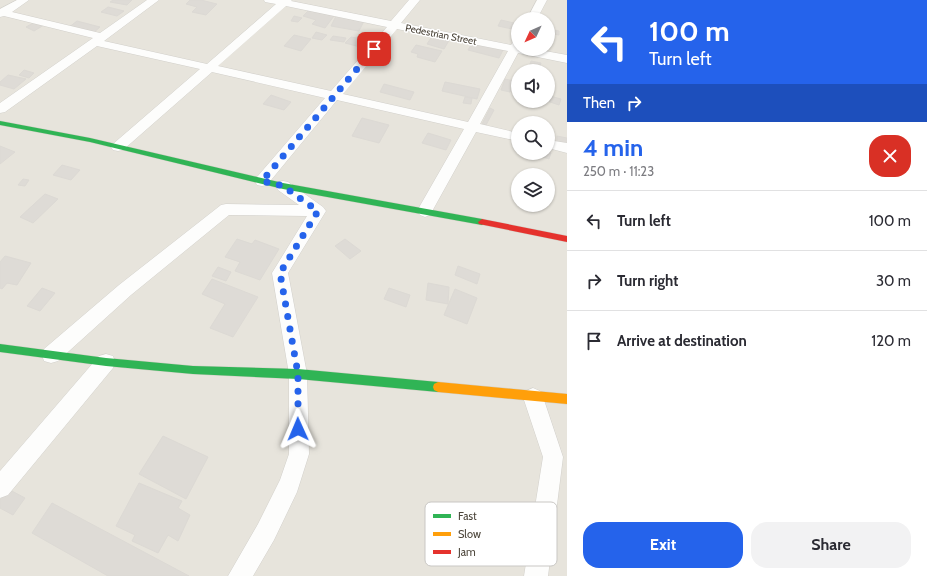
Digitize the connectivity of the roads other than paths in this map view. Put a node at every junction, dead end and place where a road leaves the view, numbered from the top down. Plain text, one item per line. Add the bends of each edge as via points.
1 (24, 0) edge
2 (154, 0) edge
3 (269, 0) edge
4 (415, 0) edge
5 (542, 0) edge
6 (285, 1) edge
7 (536, 12) edge
8 (1, 13) edge
9 (394, 25) junction
10 (97, 40) junction
11 (511, 45) edge
12 (511, 55) edge
13 (555, 56) edge
14 (567, 59) edge
15 (208, 68) junction
16 (334, 96) junction
17 (0, 109) edge
18 (0, 123) edge
19 (472, 127) junction
20 (511, 135) edge
21 (555, 145) edge
22 (118, 147) junction
23 (567, 148) edge
24 (262, 181) junction
25 (283, 186) junction
26 (318, 211) junction
27 (425, 211) junction
28 (567, 239) edge
29 (0, 348) edge
30 (51, 355) junction
31 (106, 362) junction
32 (298, 374) junction
33 (532, 397) junction
34 (567, 400) edge
35 (0, 487) edge
36 (547, 502) edge
37 (537, 566) edge
38 (240, 576) edge
39 (536, 576) edge

1 - 8 street
2 - 10 street
3 - 6 street, Pedestrian Street
4 - 9 street
5 - 7 street
6 - 9 street, Pedestrian Street
6 - 15 street
8 - 10 street
9 - 11 street, Pedestrian Street
9 - 16 street
10 - 15 street
10 - 17 street
12 - 19 street
13 - 14 street, Pedestrian Street
15 - 16 street
15 - 22 street
16 - 19 street
16 - 24 street
18 - 22 main road
19 - 20 street
19 - 27 street
21 - 23 street
22 - 24 main road
24 - 25 main road
25 - 26 street
25 - 27 main road
26 - 30 street via 226,209 125,290
26 - 32 street via 280,273
27 - 28 main road
29 - 30 main road
30 - 31 main road
31 - 32 main road via 193,370
31 - 35 street
32 - 33 main road
32 - 38 street via 299,454 289,484 266,532
33 - 34 main road
33 - 36 street via 553,457
37 - 39 street

